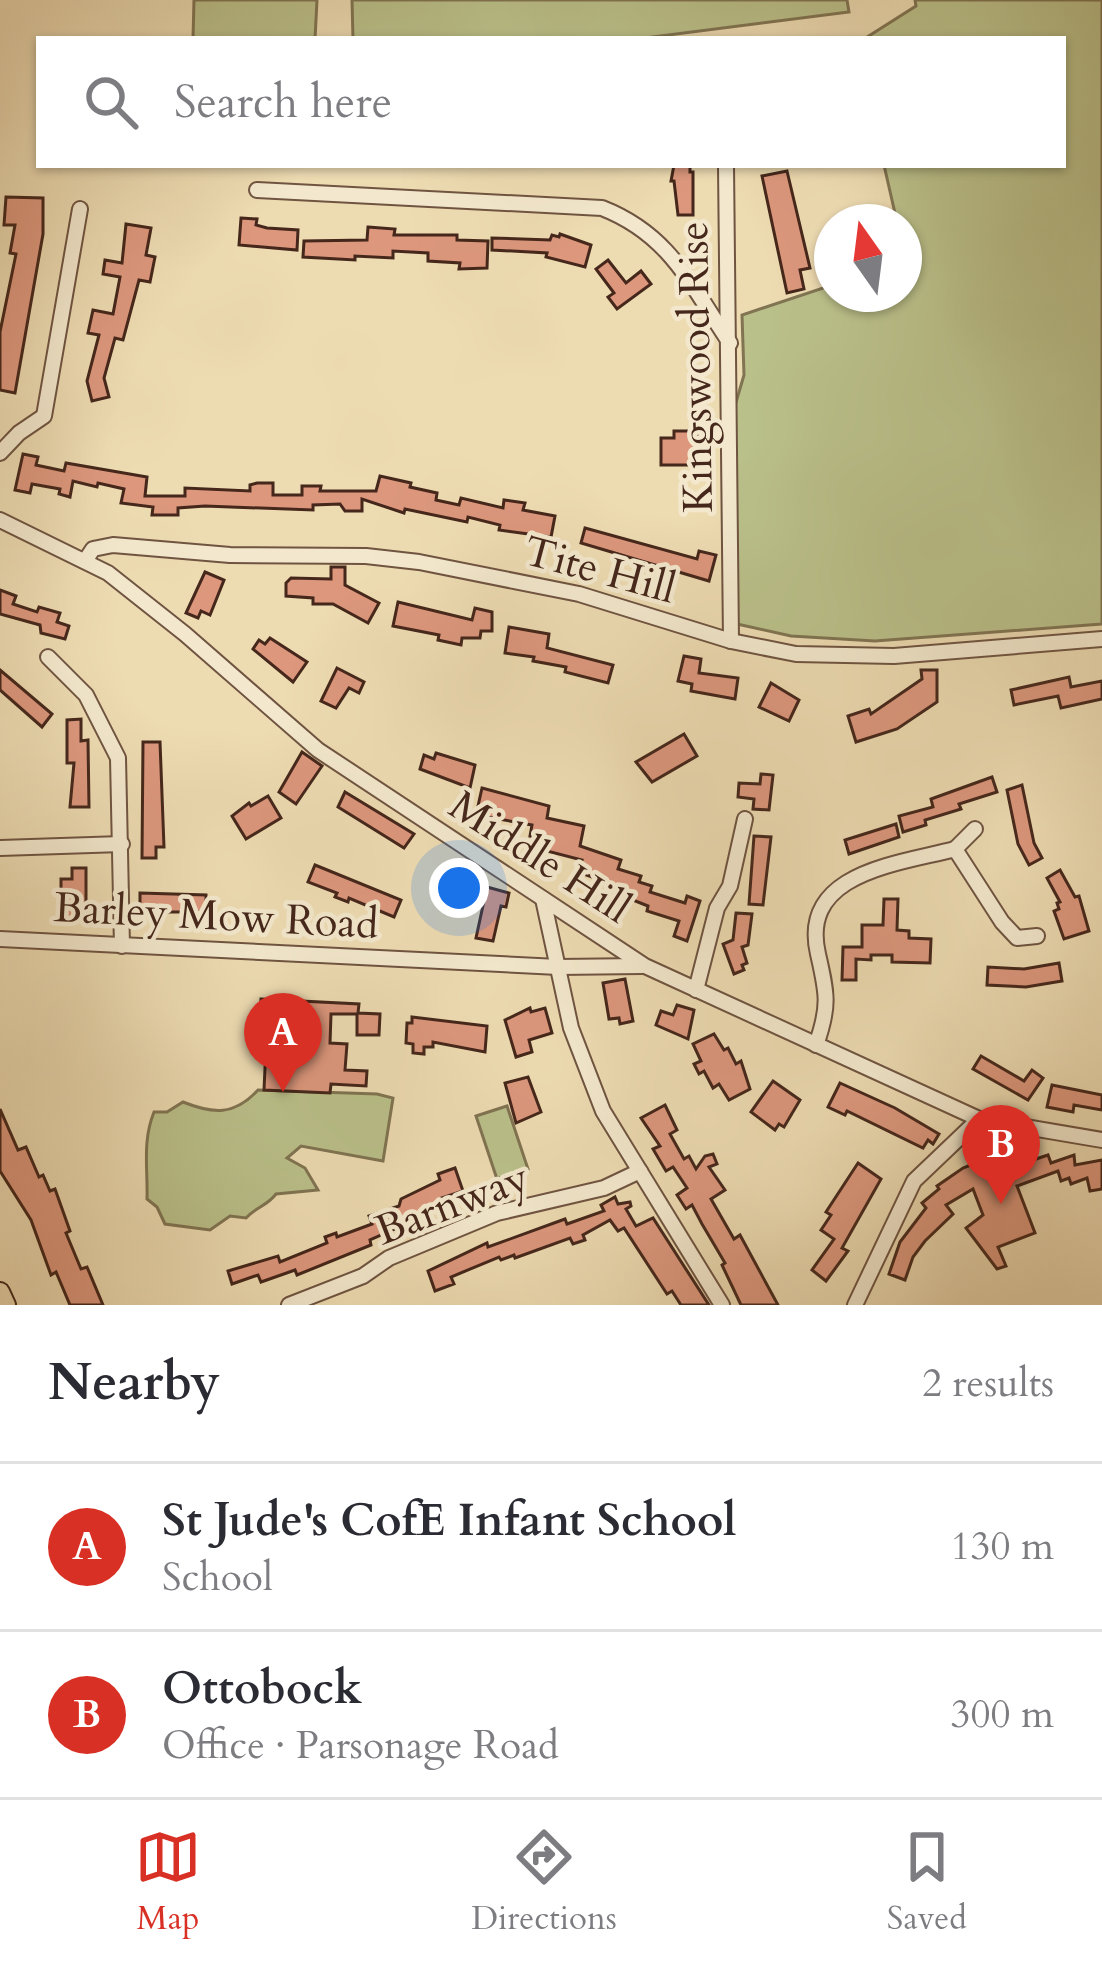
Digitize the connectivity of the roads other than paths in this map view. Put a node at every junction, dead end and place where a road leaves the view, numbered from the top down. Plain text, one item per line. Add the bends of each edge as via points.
1 (726, 168) edge
2 (257, 190) dead end
3 (80, 208) dead end
4 (730, 343) junction
5 (0, 453) edge
6 (0, 520) edge
7 (85, 561) junction
8 (1102, 639) edge
9 (731, 641) junction
10 (48, 657) dead end
11 (745, 819) dead end
12 (975, 829) dead end
13 (122, 844) junction
14 (0, 848) edge
15 (955, 849) junction
16 (543, 899) junction
17 (1037, 936) dead end
18 (0, 939) edge
19 (122, 946) junction
20 (645, 965) junction
21 (558, 967) junction
22 (696, 990) junction
23 (816, 1045) junction
24 (979, 1119) junction
25 (1102, 1139) edge
26 (640, 1171) junction
27 (0, 1292) edge
28 (6, 1305) edge
29 (289, 1305) edge
30 (722, 1305) edge
31 (855, 1305) edge

1 - 4 street, Kingswood Rise
2 - 4 street via 602,208 668,248
3 - 5 street via 44,416
4 - 9 street, Kingswood Rise
6 - 7 street, Middle Hill
7 - 9 street, Tite Hill via 93,549 113,545 419,562 580,594
7 - 16 street, Middle Hill via 184,633 319,750
8 - 9 street, Tite Hill via 894,656 796,654
10 - 13 street via 86,695 110,737
11 - 22 street
12 - 15 street
13 - 14 street
13 - 19 street
15 - 17 street via 1011,942
15 - 23 street via 854,876 826,899 814,934 829,999
16 - 20 street, Middle Hill
16 - 21 street
18 - 19 street, Barley Mow Road
19 - 21 street, Barley Mow Road
20 - 21 street, Barley Mow Road
20 - 22 street, Middle Hill
21 - 26 street via 603,1111
22 - 23 street, Middle Hill
23 - 24 street, Middle Hill
24 - 25 street, Middle Hill
24 - 31 street via 914,1181
26 - 29 street, Barnway via 497,1214
26 - 30 street
27 - 28 main road

